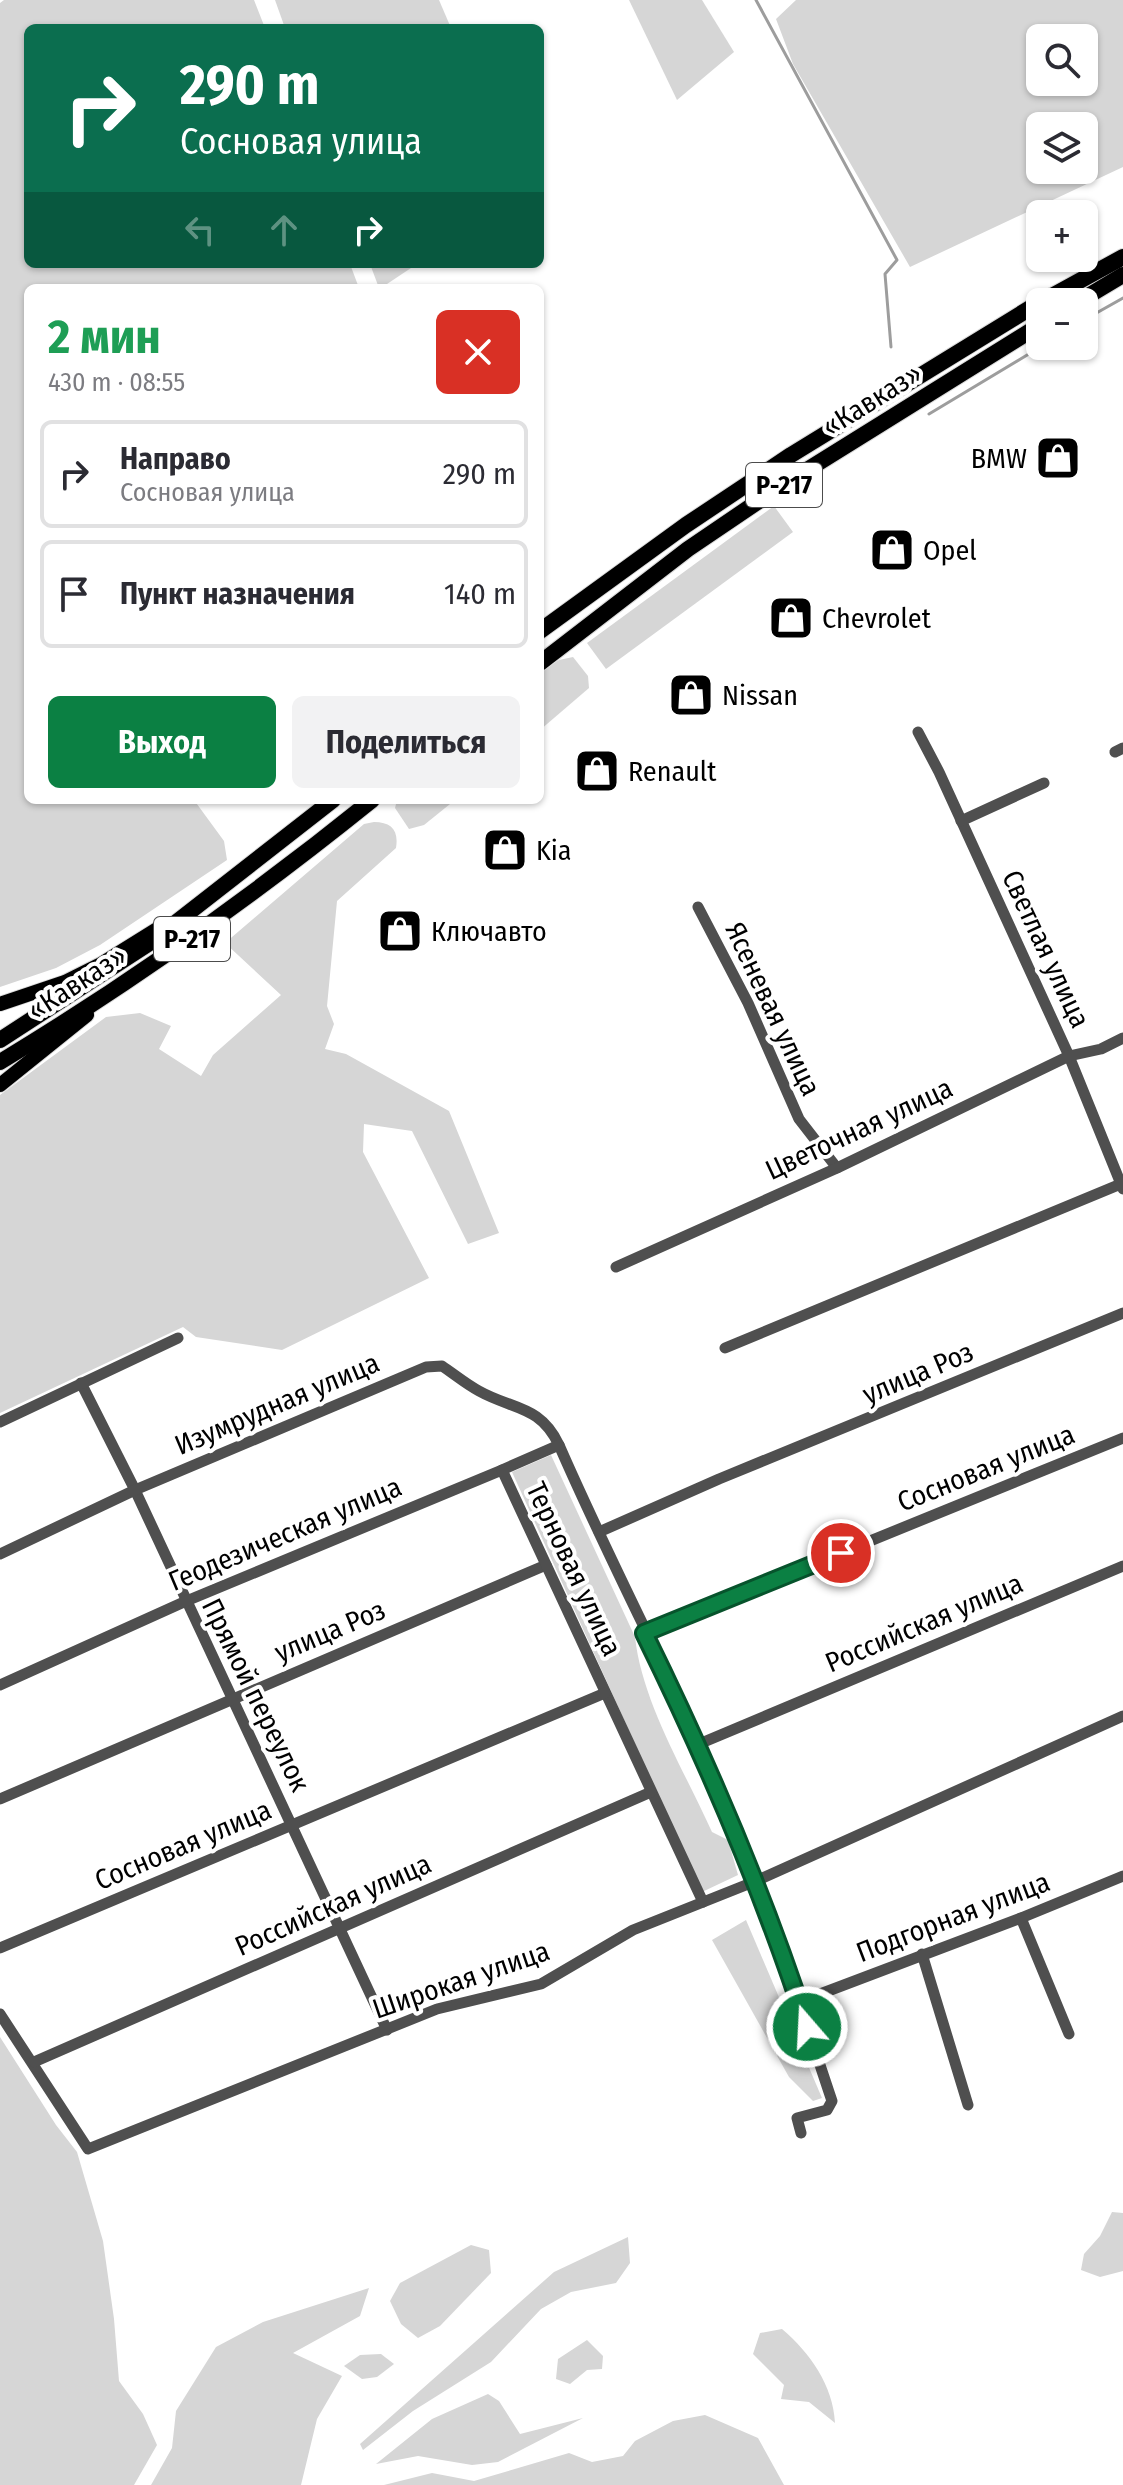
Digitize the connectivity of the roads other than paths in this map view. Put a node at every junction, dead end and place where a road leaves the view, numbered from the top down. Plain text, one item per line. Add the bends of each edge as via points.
1 (1123, 257) edge
2 (1123, 275) edge
3 (1066, 288) edge
4 (1098, 290) edge
5 (1026, 311) edge
6 (1026, 334) edge
7 (609, 580) junction
8 (635, 589) junction
9 (544, 628) edge
10 (544, 660) edge
11 (918, 732) dead end
12 (1044, 783) dead end
13 (328, 804) edge
14 (367, 804) edge
15 (961, 821) junction
16 (201, 904) junction
17 (698, 907) dead end
18 (108, 997) junction
19 (0, 1004) edge
20 (1123, 1038) edge
21 (0, 1040) edge
22 (1069, 1056) junction
23 (0, 1062) edge
24 (0, 1076) edge
25 (0, 1085) edge
26 (837, 1168) junction
27 (1122, 1185) edge
28 (616, 1267) dead end
29 (1123, 1313) edge
30 (178, 1338) dead end
31 (725, 1348) dead end
32 (81, 1383) junction
33 (0, 1422) edge
34 (1123, 1438) edge
35 (559, 1445) junction
36 (502, 1470) junction
37 (135, 1490) junction
38 (599, 1532) junction
39 (0, 1554) edge
40 (546, 1565) junction
41 (1123, 1566) edge
42 (184, 1602) junction
43 (644, 1633) junction
44 (0, 1685) edge
45 (605, 1693) junction
46 (234, 1699) junction
47 (1123, 1716) edge
48 (699, 1744) junction
49 (651, 1792) junction
50 (0, 1799) edge
51 (292, 1825) junction
52 (1123, 1876) edge
53 (756, 1881) junction
54 (703, 1902) junction
55 (1021, 1918) junction
56 (340, 1929) junction
57 (0, 1948) edge
58 (922, 1954) junction
59 (799, 2002) junction
60 (0, 2014) edge
61 (387, 2030) junction
62 (1069, 2034) dead end
63 (34, 2062) junction
64 (968, 2105) dead end
65 (801, 2133) dead end

1 - 3 highway, «Кавказ» / Р-217
2 - 4 highway
5 - 7 highway, «Кавказ» / Р-217 via 791,455
6 - 8 highway, «Кавказ» / Р-217 via 778,488
7 - 8 highway via 548,631 547,640 559,640
7 - 9 highway, «Кавказ» / Р-217
8 - 10 highway, «Кавказ» / Р-217
11 - 15 street, Светлая улица
12 - 15 street
13 - 16 highway, «Кавказ» / Р-217
14 - 18 highway, «Кавказ» / Р-217 via 216,922
15 - 22 street, Светлая улица
16 - 19 main road via 65,982
16 - 21 highway, «Кавказ» / Р-217
17 - 26 street, Ясеневая улица via 799,1119
18 - 23 highway, «Кавказ» / Р-217
18 - 24 main road
18 - 25 main road
20 - 22 street, Цветочная улица
22 - 26 street, Цветочная улица
22 - 27 street, Светлая улица
26 - 28 street, Цветочная улица
27 - 31 street
29 - 38 street, улица Роз
30 - 32 street
32 - 33 street
32 - 37 street, Прямой переулок
34 - 43 street, Сосновая улица
35 - 36 street, Терновая улица
35 - 37 street, Изумрудная улица via 551,1428 535,1414 479,1391 442,1366 426,1367
35 - 38 street, Терновая улица
36 - 40 street, Терновая улица
36 - 42 street, Геодезическая улица
37 - 39 street, Изумрудная улица
37 - 42 street, Прямой переулок
38 - 43 street, Терновая улица
40 - 45 street, Терновая улица
40 - 46 street, улица Роз
41 - 48 street, Российская улица
42 - 44 street, Геодезическая улица
42 - 46 street, Прямой переулок
43 - 48 street, Терновая улица
45 - 49 street, Терновая улица
45 - 51 street, Сосновая улица
46 - 50 street, улица Роз
46 - 51 street, Прямой переулок
47 - 53 street, Широкая улица
48 - 53 street, Терновая улица
49 - 54 street, Терновая улица
49 - 56 street, Российская улица
51 - 56 street, Прямой переулок
51 - 57 street, Сосновая улица
52 - 55 street, Подгорная улица
53 - 54 street, Широкая улица
53 - 59 street, Терновая улица
54 - 61 street, Широкая улица via 633,1930 541,1984 437,2009
55 - 58 street, Подгорная улица
55 - 62 street
56 - 61 street, Прямой переулок
56 - 63 street, Российская улица
58 - 59 street, Подгорная улица
58 - 64 street
59 - 65 street, Терновая улица via 832,2101 827,2110 797,2118
60 - 63 street, Широкая улица
61 - 63 street, Широкая улица via 88,2149

